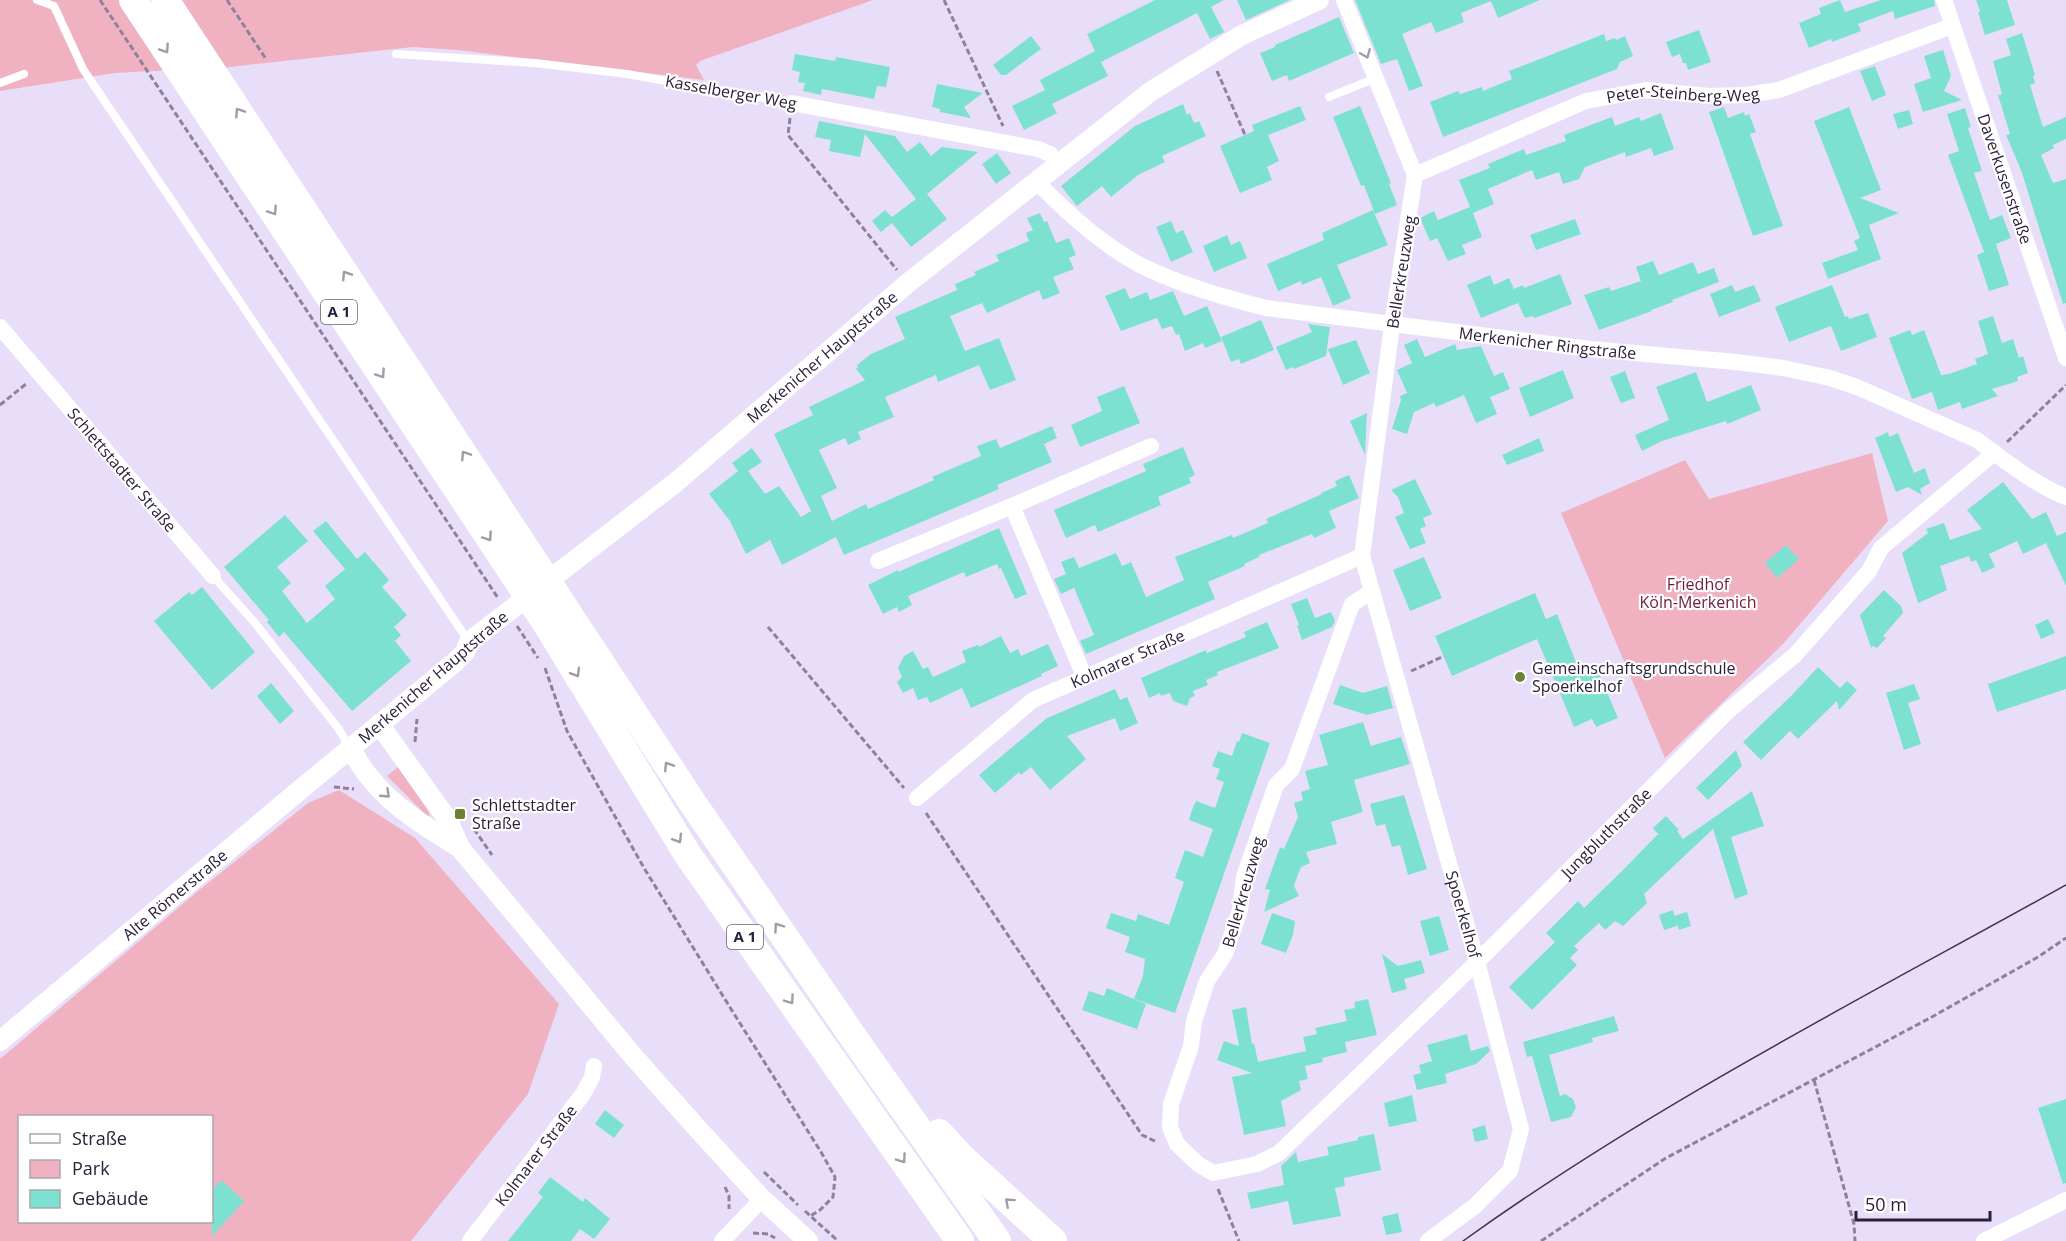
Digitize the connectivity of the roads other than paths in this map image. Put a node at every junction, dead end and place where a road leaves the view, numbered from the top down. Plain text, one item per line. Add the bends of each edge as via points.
1 (37, 0) edge
2 (133, 0) edge
3 (165, 0) edge
4 (1344, 0) edge
5 (1944, 0) edge
6 (1306, 3) edge
7 (1952, 26) junction
8 (396, 54) dead end
9 (24, 74) dead end
10 (1376, 78) junction
11 (0, 83) edge
12 (1329, 97) dead end
13 (792, 103) joint
14 (1058, 165) junction
15 (1415, 175) junction
16 (1037, 182) junction
17 (1392, 325) junction
18 (0, 327) edge
19 (2066, 358) edge
20 (1151, 446) dead end
21 (1994, 453) junction
22 (2066, 497) edge
23 (1012, 506) junction
24 (1362, 556) junction
25 (878, 561) dead end
26 (213, 576) joint
27 (1371, 592) junction
28 (546, 623) junction
29 (469, 642) junction
30 (1084, 676) junction
31 (379, 724) junction
32 (350, 748) junction
33 (917, 798) road end
34 (460, 848) junction
35 (1477, 962) junction
36 (0, 1041) edge
37 (858, 1044) junction
38 (594, 1066) dead end
39 (1198, 1164) joint
40 (762, 1199) junction
41 (2066, 1200) edge
42 (786, 1234) edge
43 (470, 1241) edge
44 (722, 1241) edge
45 (808, 1241) edge
46 (960, 1241) edge
47 (997, 1241) edge
48 (1053, 1241) edge
49 (1428, 1241) edge
50 (1984, 1241) edge

1 - 29 lane via 54,6 83,69
2 -> 28 highway, A 1
28 -> 3 highway, A 1
4 -> 10 street
5 - 7 street, Daverkusenstraße
6 - 14 street, Merkenicher Hauptstraße via 1242,35 1149,92
7 - 15 street, Peter-Steinberg-Weg via 1779,90 1709,96 1646,90 1586,101
7 - 19 street, Daverkusenstraße
8 - 13 lane, Kasselberger Weg via 535,63 627,74
9 - 11 lane
10 - 12 lane
10 - 15 street
13 - 14 street, Kasselberger Weg via 1038,149 1050,154
14 - 16 street, Merkenicher Hauptstraße
15 - 17 street, Bellerkreuzweg
16 - 17 street, Merkenicher Ringstraße via 1101,239 1163,275 1266,308
16 - 29 street, Merkenicher Hauptstraße via 908,283 675,483
17 - 21 street, Merkenicher Ringstraße via 1783,368 1857,387 1977,440
17 - 24 street, Bellerkreuzweg
18 - 26 street, Schlettstadter Straße
20 - 23 street
21 - 22 street, Merkenicher Ringstraße
21 - 35 street, Jungbluthstraße via 1881,548 1869,571 1796,654 1728,711
23 - 25 street
23 - 30 street
24 - 27 street, Spoerkelhof
24 - 30 street, Kolmarer Straße
26 - 32 lane, Schlettstadter Straße via 255,623
27 - 35 street, Spoerkelhof
27 - 39 street, Bellerkreuzweg via 1352,604 1292,769 1276,785 1247,867 1240,910 1225,954 1207,981 1194,1021 1191,1046 1171,1104 1170,1127 1177,1144
37 -> 28 highway, A 1 via 694,805
28 -> 46 highway, A 1 via 688,855
29 - 31 street, Merkenicher Hauptstraße via 454,663
30 - 33 street, Kolmarer Straße via 1032,700
31 - 32 street, Merkenicher Hauptstraße
31 - 34 street, Schlettstadter Straße via 448,820
32 -> 34 street, Schlettstadter Straße via 390,798
32 - 36 street, Alte Römerstraße
34 - 40 street, Schlettstadter Straße via 633,1056
35 - 39 street, Jungbluthstraße via 1279,1153 1257,1164 1214,1173
35 - 49 street, Spoerkelhof via 1521,1129 1510,1171 1475,1206
37 - 47 highway, A 1
48 -> 37 highway, A 1 via 960,1156
38 - 43 street, Kolmarer Straße via 583,1094
40 - 42 street, Schlettstadter Straße
40 - 44 street
41 - 50 street
42 - 45 street, Schlettstadter Straße

